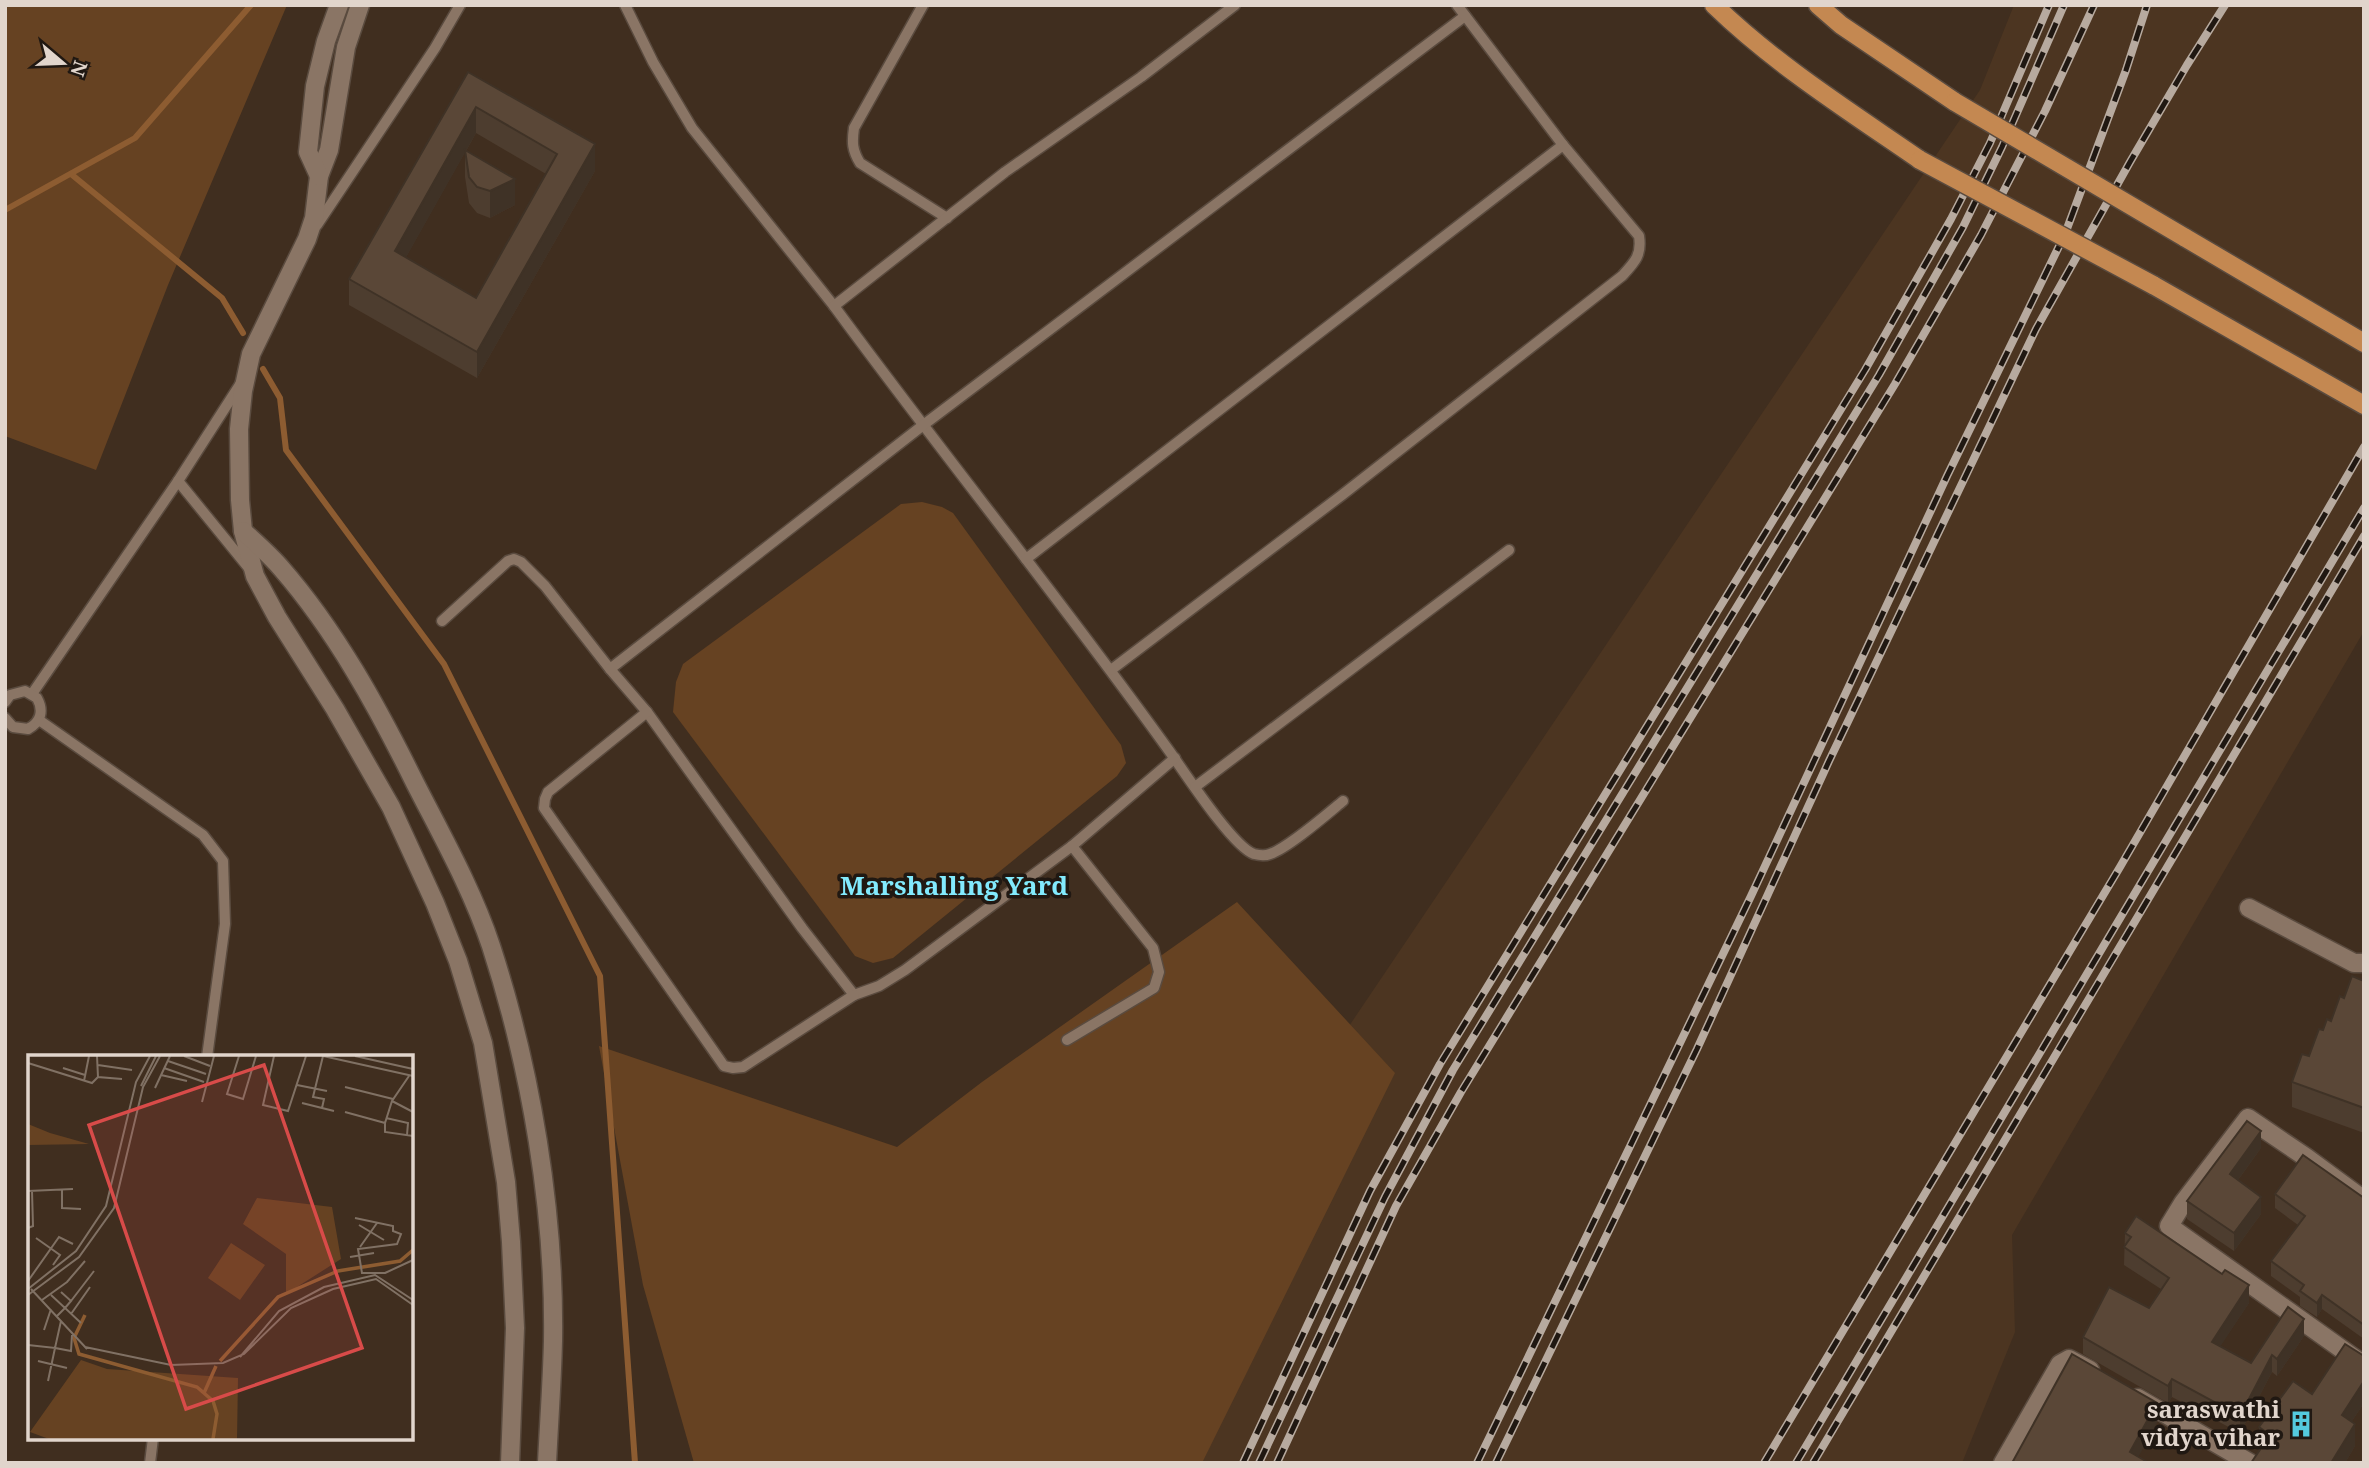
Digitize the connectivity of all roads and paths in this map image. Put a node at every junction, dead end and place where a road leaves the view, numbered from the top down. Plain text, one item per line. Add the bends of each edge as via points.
1 (339, 5) edge
2 (360, 5) edge
3 (460, 5) edge
4 (625, 5) edge
5 (923, 5) edge
6 (1235, 5) edge
7 (1457, 5) edge
8 (1714, 5) edge
9 (1818, 5) edge
10 (1465, 16) junction
11 (1563, 145) junction
12 (319, 176) junction
13 (947, 218) junction
14 (307, 239) junction
15 (834, 306) junction
16 (2364, 343) edge
17 (247, 373) junction
18 (2363, 404) edge
19 (922, 426) junction
20 (178, 481) junction
21 (243, 531) junction
22 (1509, 550) dead end
23 (1026, 559) junction
24 (255, 576) junction
25 (442, 621) dead end
26 (610, 669) junction
27 (1111, 670) junction
28 (32, 694) junction
29 (5, 702) edge
30 (647, 712) junction
31 (39, 720) junction
32 (7, 725) edge
33 (1175, 758) junction
34 (1195, 787) junction
35 (1343, 802) dead end
36 (1072, 846) junction
37 (2249, 908) dead end
38 (2364, 963) edge
39 (853, 995) junction
40 (1067, 1040) dead end
41 (207, 1055) edge
42 (2364, 1200) edge
43 (2364, 1365) edge
44 (153, 1440) edge
45 (149, 1463) edge
46 (510, 1463) edge
47 (547, 1463) edge
48 (2003, 1463) edge
49 (2250, 1463) edge

1 - 12 street via 315,86 308,152
2 - 12 street via 346,47 329,150
3 - 14 lane
4 - 15 lane via 692,128
5 - 13 lane via 854,128 852,144 860,163
6 - 13 lane
7 - 10 lane
8 - 18 main road, bridge via 1812,86 1920,160
9 - 16 main road, bridge via 1955,102
10 - 11 lane
10 - 19 lane
11 - 23 lane
11 - 27 lane via 1639,236 1636,261 1353,486
12 - 14 street
13 - 15 lane
14 - 17 street via 251,354
15 - 19 lane
17 - 20 lane
17 - 21 street via 239,429
19 - 23 lane
19 - 26 lane
20 - 24 lane
20 - 28 lane
21 - 24 street
21 - 47 street via 304,596 340,648 392,736 474,900 491,946 532,1109 551,1255 553,1340
22 - 34 lane
23 - 27 lane
24 - 46 street via 391,807 458,961 482,1043 506,1182 511,1242
25 - 26 lane via 514,559 545,586
26 - 30 lane
27 - 33 lane
28 - 29 lane via 17,692
28 - 31 lane via 41,705
30 - 39 lane
30 - 39 lane via 548,792 544,807 724,1066 743,1067
31 - 32 lane via 28,729
31 - 41 lane via 204,835 223,861 225,924
33 - 34 lane
33 - 36 lane
34 - 35 lane via 1233,836 1256,855 1270,854
36 - 39 lane via 905,970
36 - 40 lane via 1153,948 1159,972 1154,988
37 - 38 street via 2354,963
42 - 43 street via 2248,1118 2169,1226
44 - 45 lane
48 - 49 street via 2060,1364 2069,1359

